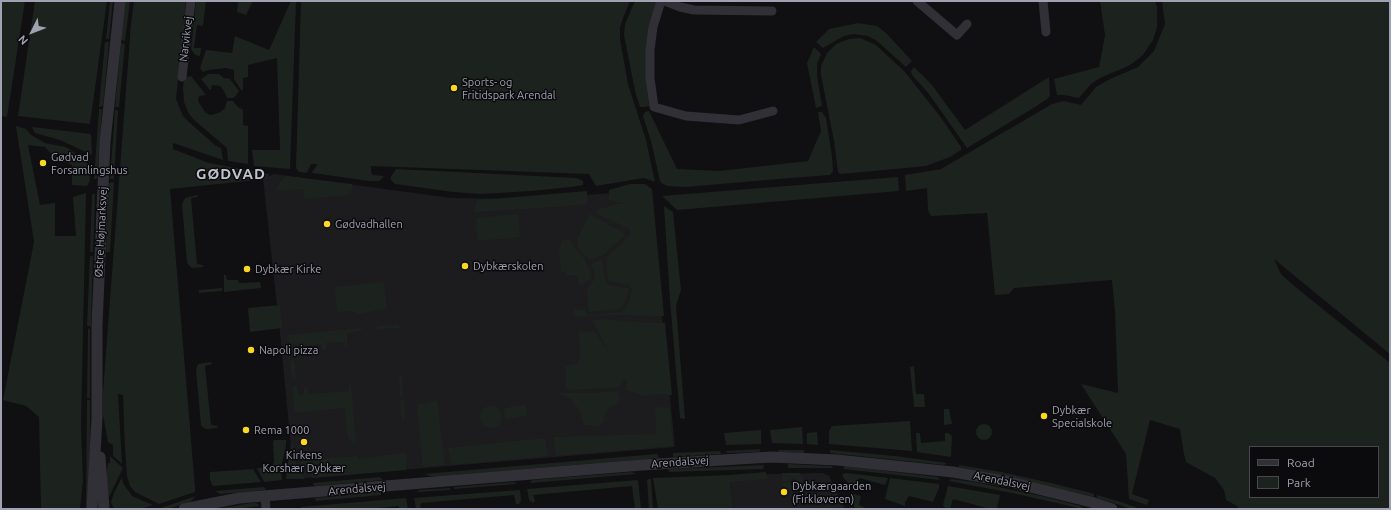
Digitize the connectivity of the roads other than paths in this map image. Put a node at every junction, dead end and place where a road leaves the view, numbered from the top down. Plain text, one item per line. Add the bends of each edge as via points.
1 (120, 1) edge
2 (191, 1) edge
3 (661, 1) edge
4 (665, 1) edge
5 (917, 1) edge
6 (1043, 1) edge
7 (772, 11) dead end
8 (967, 24) dead end
9 (1046, 32) dead end
10 (182, 77) dead end
11 (772, 111) dead end
12 (97, 417) junction
13 (265, 497) junction
14 (206, 504) junction
15 (1090, 506) edge
16 (92, 509) edge
17 (104, 509) edge
18 (184, 509) edge
19 (195, 509) edge
20 (266, 509) edge
21 (1112, 509) edge

1 - 12 street, Østre Højmarksvej via 105,149 97,325
2 - 10 street, Narvikvej
3 - 11 street via 653,27 650,50 654,107 686,116 738,120
4 - 7 street via 694,10
5 - 8 street via 957,36
6 - 9 street
12 - 16 street, Østre Højmarksvej
12 - 17 street, Østre Højmarksvej
13 - 14 street, Arendalsvej via 239,498
13 - 15 street, Arendalsvej via 634,465 771,457 837,460 953,472 1010,482
13 - 20 street
14 - 18 street, Arendalsvej
14 - 19 street, Arendalsvej
15 - 21 street, Arendalsvej

